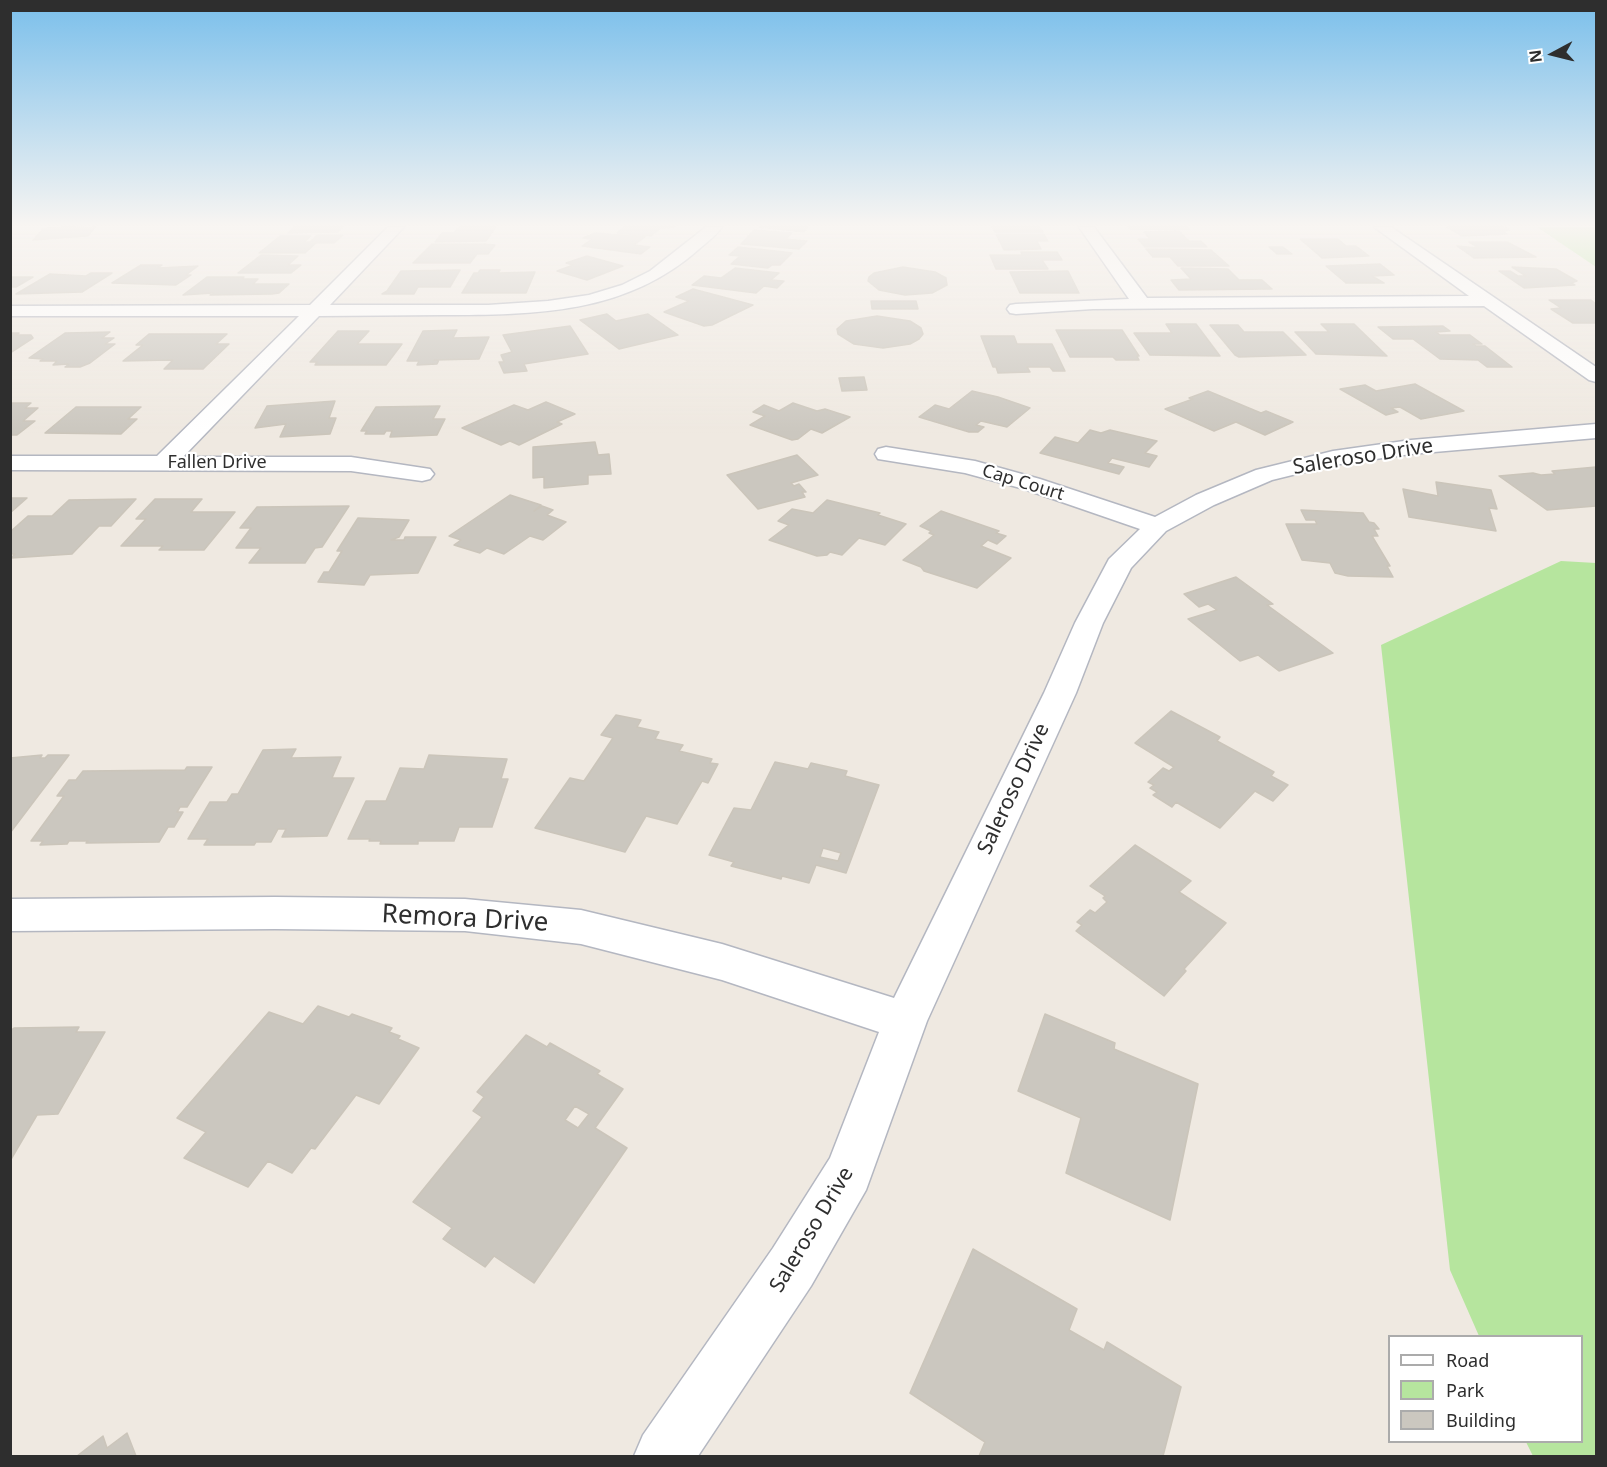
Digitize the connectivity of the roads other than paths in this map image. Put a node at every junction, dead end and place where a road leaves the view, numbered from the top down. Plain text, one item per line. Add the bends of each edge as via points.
1 (330, 295) edge
2 (600, 295) edge
3 (1136, 295) edge
4 (1481, 295) edge
5 (1489, 301) junction
6 (1142, 304) junction
7 (1016, 309) dead end
8 (316, 310) junction
9 (10, 311) edge
10 (1596, 376) edge
11 (1596, 431) edge
12 (885, 454) dead end
13 (10, 463) edge
14 (164, 463) junction
15 (422, 474) dead end
16 (1157, 526) junction
17 (10, 915) edge
18 (905, 1021) junction
19 (664, 1456) edge

1 - 8 street
2 - 8 street via 538,307 488,310
3 - 6 street
4 - 5 street
5 - 6 street
5 - 10 street
6 - 7 street
8 - 9 street
8 - 14 street
11 - 16 street, Saleroso Drive via 1333,458 1264,475
12 - 16 street, Cap Court via 967,466
13 - 14 street, Fallen Drive
14 - 15 street, Fallen Drive via 351,464
16 - 18 street, Saleroso Drive via 1119,565 1094,613
17 - 18 street, Remora Drive via 465,915 581,927 722,962
18 - 19 street, Saleroso Drive via 849,1173 792,1268

